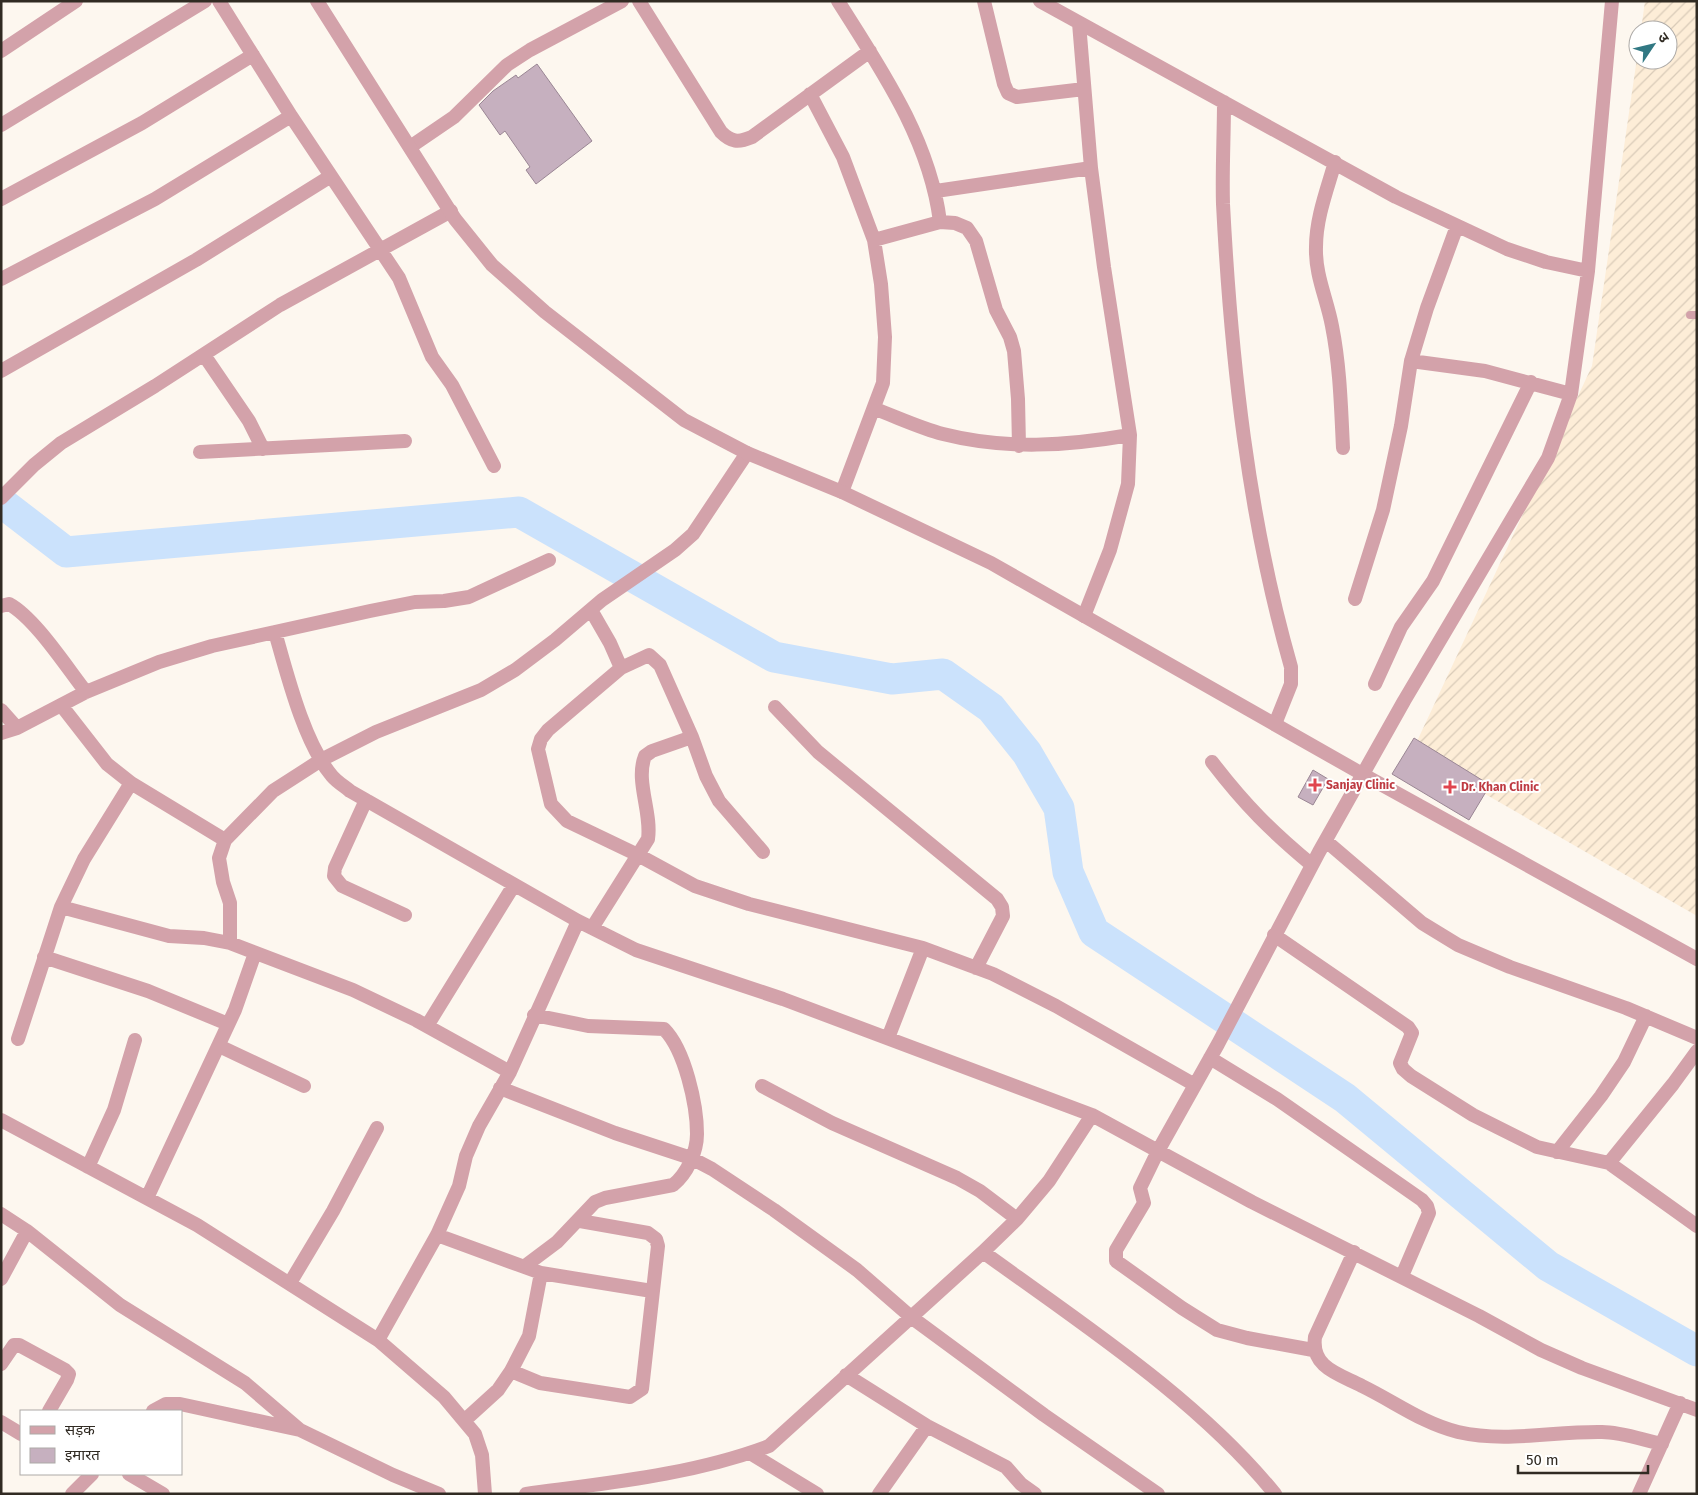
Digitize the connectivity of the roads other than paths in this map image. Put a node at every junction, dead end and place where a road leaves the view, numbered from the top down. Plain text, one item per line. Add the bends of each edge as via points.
1 (76, 1) edge
2 (205, 1) edge
3 (219, 1) edge
4 (318, 1) edge
5 (622, 1) edge
6 (640, 1) edge
7 (838, 1) edge
8 (984, 1) edge
9 (1040, 1) edge
10 (1612, 1) edge
11 (1079, 23) junction
12 (870, 51) junction
13 (1, 52) edge
14 (253, 55) junction
15 (1084, 89) junction
16 (810, 94) junction
17 (1224, 102) junction
18 (291, 116) junction
19 (1, 125) edge
20 (410, 147) junction
21 (1335, 162) junction
22 (1091, 168) junction
23 (331, 176) junction
24 (936, 191) junction
25 (1, 199) edge
26 (450, 211) junction
27 (940, 222) junction
28 (1457, 226) junction
29 (874, 240) junction
30 (382, 250) junction
31 (1588, 271) junction
32 (1, 279) edge
33 (204, 355) junction
34 (1411, 361) junction
35 (1, 371) edge
36 (1531, 382) junction
37 (1571, 394) junction
38 (875, 409) junction
39 (1130, 435) junction
40 (405, 441) dead end
41 (1019, 446) junction
42 (1343, 448) dead end
43 (263, 449) junction
44 (200, 452) dead end
45 (747, 453) junction
46 (494, 466) dead end
47 (842, 492) junction
48 (1, 498) edge
49 (549, 560) dead end
50 (1355, 598) dead end
51 (1, 606) edge
52 (591, 610) junction
53 (1084, 616) junction
54 (275, 632) junction
55 (621, 668) junction
56 (1375, 684) dead end
57 (86, 692) junction
58 (61, 706) junction
59 (775, 707) dead end
60 (1, 710) edge
61 (1275, 724) junction
62 (17, 728) junction
63 (1, 733) edge
64 (692, 737) junction
65 (321, 760) junction
66 (1212, 762) dead end
67 (1364, 774) junction
68 (131, 783) junction
69 (366, 800) junction
70 (225, 840) junction
71 (1326, 840) junction
72 (763, 852) dead end
73 (638, 855) junction
74 (1312, 865) junction
75 (514, 885) junction
76 (61, 907) junction
77 (405, 915) dead end
78 (578, 922) junction
79 (592, 928) junction
80 (1274, 935) junction
81 (230, 943) junction
82 (923, 948) junction
83 (255, 953) junction
84 (44, 958) junction
85 (1697, 959) edge
86 (976, 968) junction
87 (534, 1015) junction
88 (1646, 1016) junction
89 (228, 1024) junction
90 (427, 1026) junction
91 (888, 1038) junction
92 (1697, 1038) edge
93 (18, 1039) dead end
94 (135, 1040) dead end
95 (218, 1046) junction
96 (1697, 1051) edge
97 (1210, 1058) junction
98 (510, 1072) junction
99 (1195, 1085) junction
100 (304, 1086) dead end
101 (762, 1086) dead end
102 (500, 1088) junction
103 (1092, 1115) junction
104 (1, 1120) edge
105 (377, 1128) dead end
106 (1158, 1151) junction
107 (1557, 1152) junction
108 (692, 1158) junction
109 (1609, 1163) junction
110 (88, 1167) junction
111 (147, 1198) junction
112 (1, 1214) edge
113 (1017, 1219) junction
114 (580, 1220) junction
115 (1697, 1226) edge
116 (28, 1231) junction
117 (437, 1235) junction
118 (984, 1252) junction
119 (1354, 1252) junction
120 (525, 1266) junction
121 (541, 1273) junction
122 (1402, 1276) junction
123 (1, 1278) edge
124 (290, 1283) junction
125 (652, 1290) junction
126 (911, 1317) junction
127 (378, 1340) junction
128 (1313, 1350) junction
129 (1, 1364) edge
130 (511, 1371) junction
131 (846, 1375) junction
132 (1680, 1403) junction
133 (50, 1410) edge
134 (155, 1410) edge
135 (1697, 1410) edge
136 (465, 1420) junction
137 (1, 1422) edge
138 (927, 1426) junction
139 (300, 1430) junction
140 (20, 1433) edge
141 (1662, 1444) junction
142 (750, 1453) junction
143 (87, 1475) edge
144 (132, 1475) edge
145 (72, 1494) edge
146 (163, 1494) edge
147 (439, 1494) edge
148 (485, 1494) edge
149 (526, 1494) edge
150 (817, 1494) edge
151 (879, 1494) edge
152 (1035, 1494) edge
153 (1158, 1494) edge
154 (1275, 1494) edge
155 (1639, 1494) edge

1 - 13 street
2 - 19 street
3 - 14 street
4 - 20 street
5 - 20 street via 507,65 454,117
6 - 16 street via 729,140 740,142 752,137
7 - 12 street
8 - 15 street via 1008,93 1017,97
9 - 11 street
10 - 31 street
11 - 15 street
11 - 17 street
12 - 16 street
12 - 24 street via 900,102
14 - 18 street
14 - 25 street via 142,123
15 - 22 street
16 - 29 street via 843,157
17 - 21 street
17 - 61 street via 1223,202 1244,436 1260,537 1291,667 1291,684
18 - 23 street
18 - 32 street via 155,199
20 - 26 street
21 - 28 street via 1396,197
21 - 42 street via 1319,217 1316,248 1318,274 1332,325 1338,365
22 - 24 street
22 - 39 street
23 - 30 street
23 - 35 street via 196,260
24 - 27 street
26 - 30 street
26 - 45 street via 492,265 545,312 684,420
27 - 29 street
27 - 41 street via 967,228 976,241 996,310 1010,337 1018,399
28 - 31 street via 1507,249
28 - 34 street
29 - 38 street via 885,337 883,382
30 - 33 street via 280,305
30 - 46 street via 399,278 432,357 452,385
31 - 37 street
33 - 43 street via 249,421
33 - 48 street via 61,443
34 - 36 street via 1485,371
34 - 50 street via 1383,510
36 - 37 street
36 - 56 street via 1433,581 1401,627
37 - 67 street via 1548,458
38 - 41 street via 942,434
38 - 47 street
39 - 41 street via 1078,444
39 - 53 street via 1128,484 1110,550
40 - 43 street
43 - 44 street
45 - 47 street
45 - 52 street via 693,534 676,550
47 - 53 street via 991,563
49 - 54 street via 468,597 415,602
51 - 57 street via 8,604 16,608
52 - 55 street
52 - 65 street via 515,670 481,690 376,732
53 - 61 street
54 - 57 street via 159,662
54 - 65 street via 298,708
55 - 64 street via 649,655 655,658
55 - 73 street via 548,730 538,749 552,804 558,814
57 - 58 street
58 - 62 street
58 - 68 street via 107,764
59 - 86 street via 818,752 997,899 1003,916
60 - 62 street
61 - 67 street
62 - 63 street
64 - 72 street via 719,801
64 - 73 street via 645,756 642,771 650,825 648,839
65 - 69 street via 333,777
65 - 70 street via 273,791
66 - 74 street via 1241,800 1269,829
67 - 71 street
67 - 85 street
68 - 70 street
68 - 76 street via 84,859
69 - 75 street
69 - 77 street via 334,868 334,876 342,886
70 - 81 street via 219,858 230,903
71 - 74 street
71 - 88 street via 1422,923 1458,945
73 - 79 street
73 - 82 street via 695,886 749,904
74 - 80 street
75 - 78 street
75 - 90 street
76 - 81 street via 169,936
76 - 84 street
78 - 79 street
78 - 87 street
79 - 91 street via 636,950
80 - 97 street
80 - 107 street via 1408,1026 1412,1033 1400,1063 1411,1076 1473,1115 1537,1147
81 - 83 street
82 - 86 street
82 - 91 street
83 - 89 street
83 - 90 street via 353,990
84 - 89 street via 148,991
84 - 93 street
86 - 99 street via 1056,1006
87 - 98 street
87 - 108 street via 588,1026 664,1029 675,1043 688,1077 697,1136
88 - 92 street
88 - 107 street via 1624,1062
89 - 95 street
90 - 98 street
91 - 103 street
94 - 110 street via 114,1110
95 - 100 street
95 - 111 street
96 - 109 street
97 - 99 street
97 - 122 street via 1277,1099 1428,1206 1429,1213
98 - 102 street
99 - 106 street
101 - 113 street via 832,1123 958,1178
102 - 108 street via 615,1133
102 - 117 street via 466,1156 459,1186
103 - 106 street
103 - 113 street via 1049,1181
104 - 110 street
105 - 124 street
106 - 119 street
106 - 128 street via 1140,1188 1144,1203 1116,1250 1116,1261 1218,1330
107 - 109 street
108 - 114 street via 682,1178 673,1185 605,1198 588,1209
108 - 126 street via 827,1248
109 - 115 street
110 - 111 street
111 - 124 street
112 - 116 street
113 - 118 street
114 - 120 street
114 - 125 street via 652,1234 658,1246
116 - 123 street
116 - 139 street via 120,1305 245,1383
117 - 120 street
117 - 127 street
118 - 126 street
118 - 154 street via 1205,1420 1248,1460
119 - 122 street
119 - 128 street via 1315,1337
120 - 121 street
121 - 125 street
121 - 130 street via 529,1336
122 - 132 street via 1541,1350
124 - 127 street
125 - 130 street via 642,1389 638,1394 630,1397 569,1389 540,1383
126 - 131 street
126 - 153 street
127 - 136 street via 444,1397
128 - 141 street via 1320,1363 1334,1372 1430,1424 1460,1432 1513,1438 1605,1432
129 - 133 street via 14,1345 20,1345 65,1370 69,1374 68,1380
130 - 136 street via 498,1390
131 - 138 street
131 - 142 street via 769,1446
132 - 135 street
132 - 141 street
134 - 139 street via 166,1404 180,1404
136 - 148 street via 475,1434 482,1456
137 - 140 street
138 - 151 street
138 - 152 street via 999,1463
139 - 147 street
141 - 155 street
142 - 149 street via 642,1478
142 - 150 street
143 - 145 street
144 - 146 street

